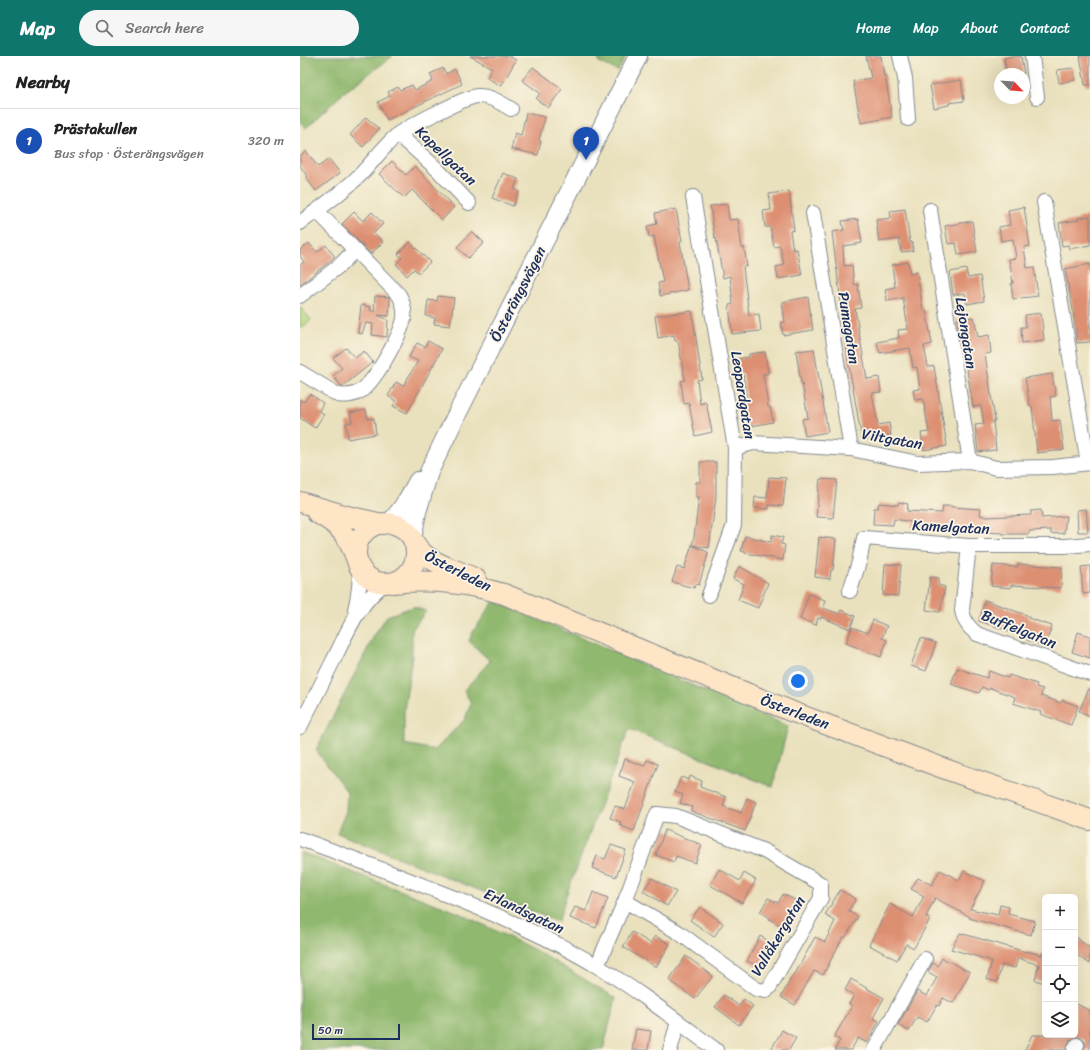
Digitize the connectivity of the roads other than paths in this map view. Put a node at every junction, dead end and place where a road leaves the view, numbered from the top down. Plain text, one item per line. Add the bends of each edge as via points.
1 (630, 56) edge
2 (638, 56) edge
3 (900, 56) edge
4 (1032, 56) edge
5 (1037, 98) dead end
6 (511, 109) dead end
7 (908, 119) dead end
8 (398, 134) junction
9 (693, 197) dead end
10 (1044, 202) dead end
11 (469, 203) dead end
12 (930, 210) dead end
13 (317, 211) junction
14 (813, 213) dead end
15 (300, 223) edge
16 (355, 250) junction
17 (300, 296) edge
18 (300, 372) edge
19 (735, 448) junction
20 (851, 449) junction
21 (970, 461) junction
22 (1089, 463) edge
23 (300, 503) edge
24 (386, 524) junction
25 (414, 542) junction
26 (1090, 544) edge
27 (969, 546) junction
28 (358, 562) junction
29 (390, 583) junction
30 (850, 591) dead end
31 (504, 594) junction
32 (708, 595) dead end
33 (350, 626) junction
34 (1090, 674) edge
35 (300, 727) edge
36 (1090, 820) edge
37 (300, 839) edge
38 (625, 901) junction
39 (925, 958) dead end
40 (597, 966) junction
41 (678, 1022) junction
42 (670, 1050) edge
43 (716, 1050) edge
44 (874, 1050) edge

1 - 24 street, Österängsvägen via 424,469 404,506
2 - 25 street, Österängsvägen via 430,472 417,512
3 - 7 street via 905,78
4 - 5 street
6 - 8 street, Kapellgatan via 494,100 478,96
8 - 11 street, Kapellgatan via 437,169
8 - 13 street, Kapellgatan via 360,175
9 - 19 street, Leopardgatan
10 - 22 street
12 - 21 street, Lejongatan
13 - 15 street, Kapellgatan
13 - 16 street
14 - 20 street, Pumagatan
16 - 17 street via 339,266
16 - 18 street via 402,300 404,313 401,327 372,380 358,393 338,394
19 - 20 street, Viltgatan via 753,443
19 - 32 street, Leopardgatan via 734,525
20 - 21 street, Viltgatan via 918,463
21 - 22 street, Viltgatan via 996,468 1053,467
23 - 24 main road, Österleden
23 - 28 main road, Österleden via 339,528 349,540
24 - 25 main road, Österleden via 400,527
24 - 28 main road via 371,528 360,538 357,548
25 - 29 main road, Österleden via 416,555 411,570 403,578
25 - 31 main road, Österleden via 419,551 432,560 469,575
26 - 27 street, Kamelgatan
27 - 30 street, Kamelgatan via 864,538
27 - 34 street, Buffelgatan via 962,610 969,628 977,634
28 - 29 main road, Österleden via 368,577 376,582
28 - 33 street via 360,591
29 - 31 main road, Österleden via 451,582
29 - 33 street via 375,590
31 - 36 main road, Österleden via 793,712
33 - 35 street
37 - 40 street, Erlandsgatan via 486,911
38 - 38 street, Vallåkergatan via 657,814 676,816 764,851 821,884 821,898 770,988 765,991 756,989 678,932
38 - 40 street, Vallåkergatan
39 - 44 street
40 - 41 street, Erlandsgatan
41 - 42 street
41 - 43 street, Erlandsgatan

